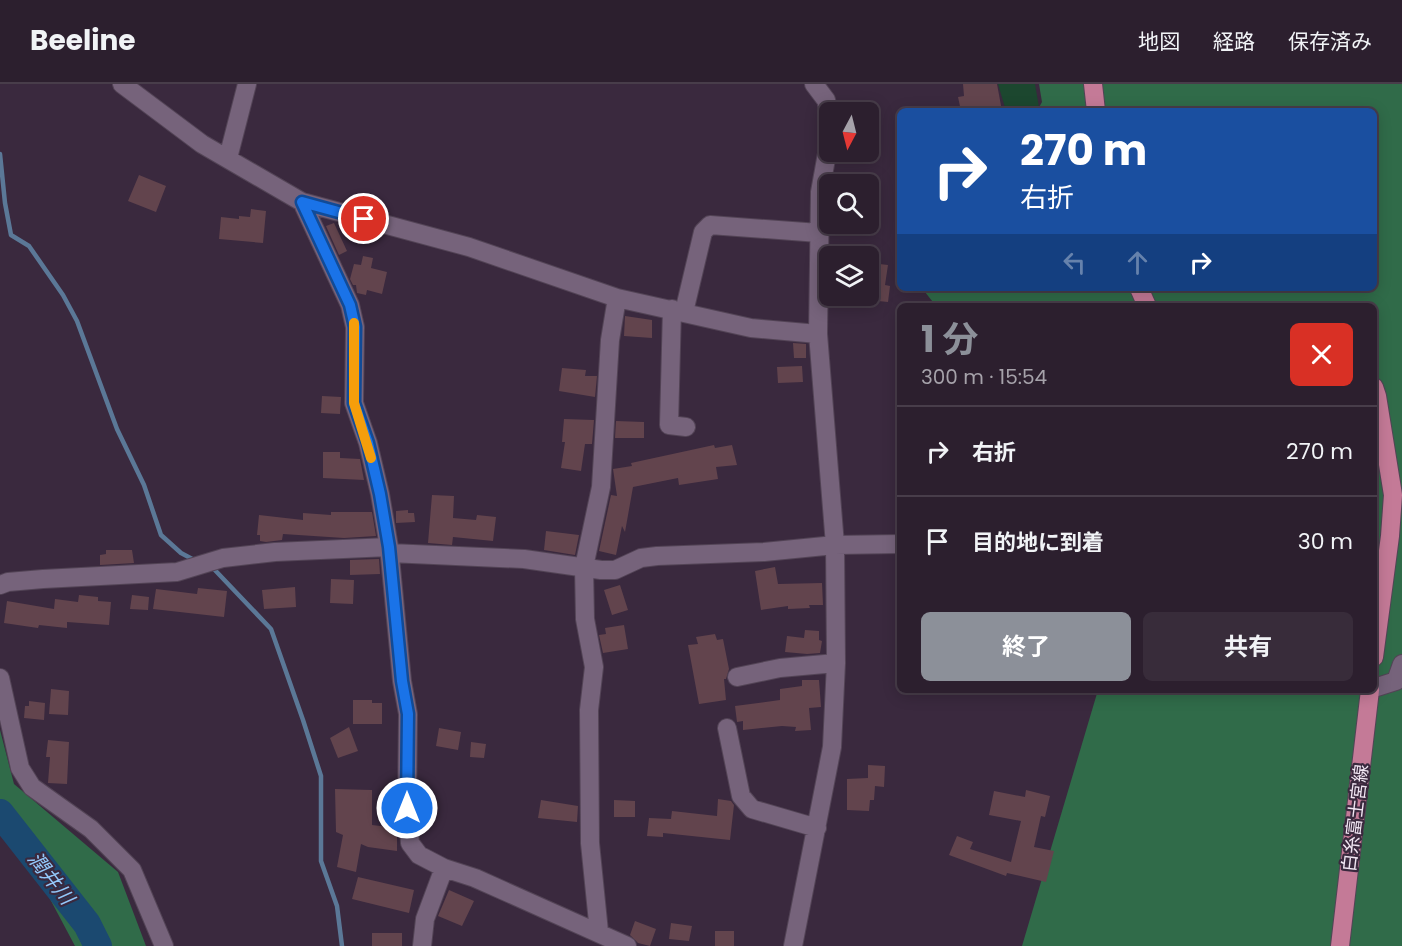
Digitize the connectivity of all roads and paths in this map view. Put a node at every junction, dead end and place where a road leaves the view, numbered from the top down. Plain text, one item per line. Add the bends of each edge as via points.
1 (122, 84) edge
2 (247, 84) edge
3 (814, 84) edge
4 (1093, 84) edge
5 (826, 102) edge
6 (1096, 108) edge
7 (228, 158) junction
8 (302, 202) junction
9 (819, 233) joint
10 (617, 298) junction
11 (678, 311) junction
12 (818, 334) junction
13 (1377, 396) edge
14 (686, 428) dead end
15 (897, 543) edge
16 (835, 545) junction
17 (390, 550) junction
18 (584, 567) junction
19 (0, 585) edge
20 (1377, 634) edge
21 (836, 663) junction
22 (1402, 664) edge
23 (737, 677) dead end
24 (0, 678) edge
25 (1377, 687) edge
26 (1370, 693) edge
27 (727, 728) dead end
28 (817, 828) junction
29 (444, 868) junction
30 (599, 932) junction
31 (164, 946) edge
32 (422, 946) edge
33 (627, 946) edge
34 (793, 946) edge
35 (1340, 946) edge

1 - 7 street via 202,144
2 - 7 street
3 - 5 street
4 - 6 main road
7 - 8 street
8 - 10 street via 470,247
8 - 17 street via 350,305 355,327 354,403 368,443
9 - 11 street via 710,225 703,232
9 - 12 street
10 - 11 street
10 - 18 street via 610,340 601,487
11 - 12 street via 751,328
11 - 14 street via 669,425
12 - 16 street
13 - 20 main road via 1393,495
15 - 16 street
16 - 18 street via 657,556 641,558 615,570
16 - 21 street
17 - 18 street
17 - 19 street via 275,552 223,558 177,572
17 - 29 street via 408,714 410,843 419,855
18 - 30 street via 585,618 594,667 589,710 590,843
21 - 23 street
21 - 28 street via 832,747
22 - 25 street via 1395,681
24 - 31 street via 20,768 32,787 91,829 132,870
26 - 35 main road, 白糸富士宮線
27 - 28 street via 741,796 752,809
28 - 34 street
29 - 30 street
29 - 32 street via 425,919
30 - 33 street

